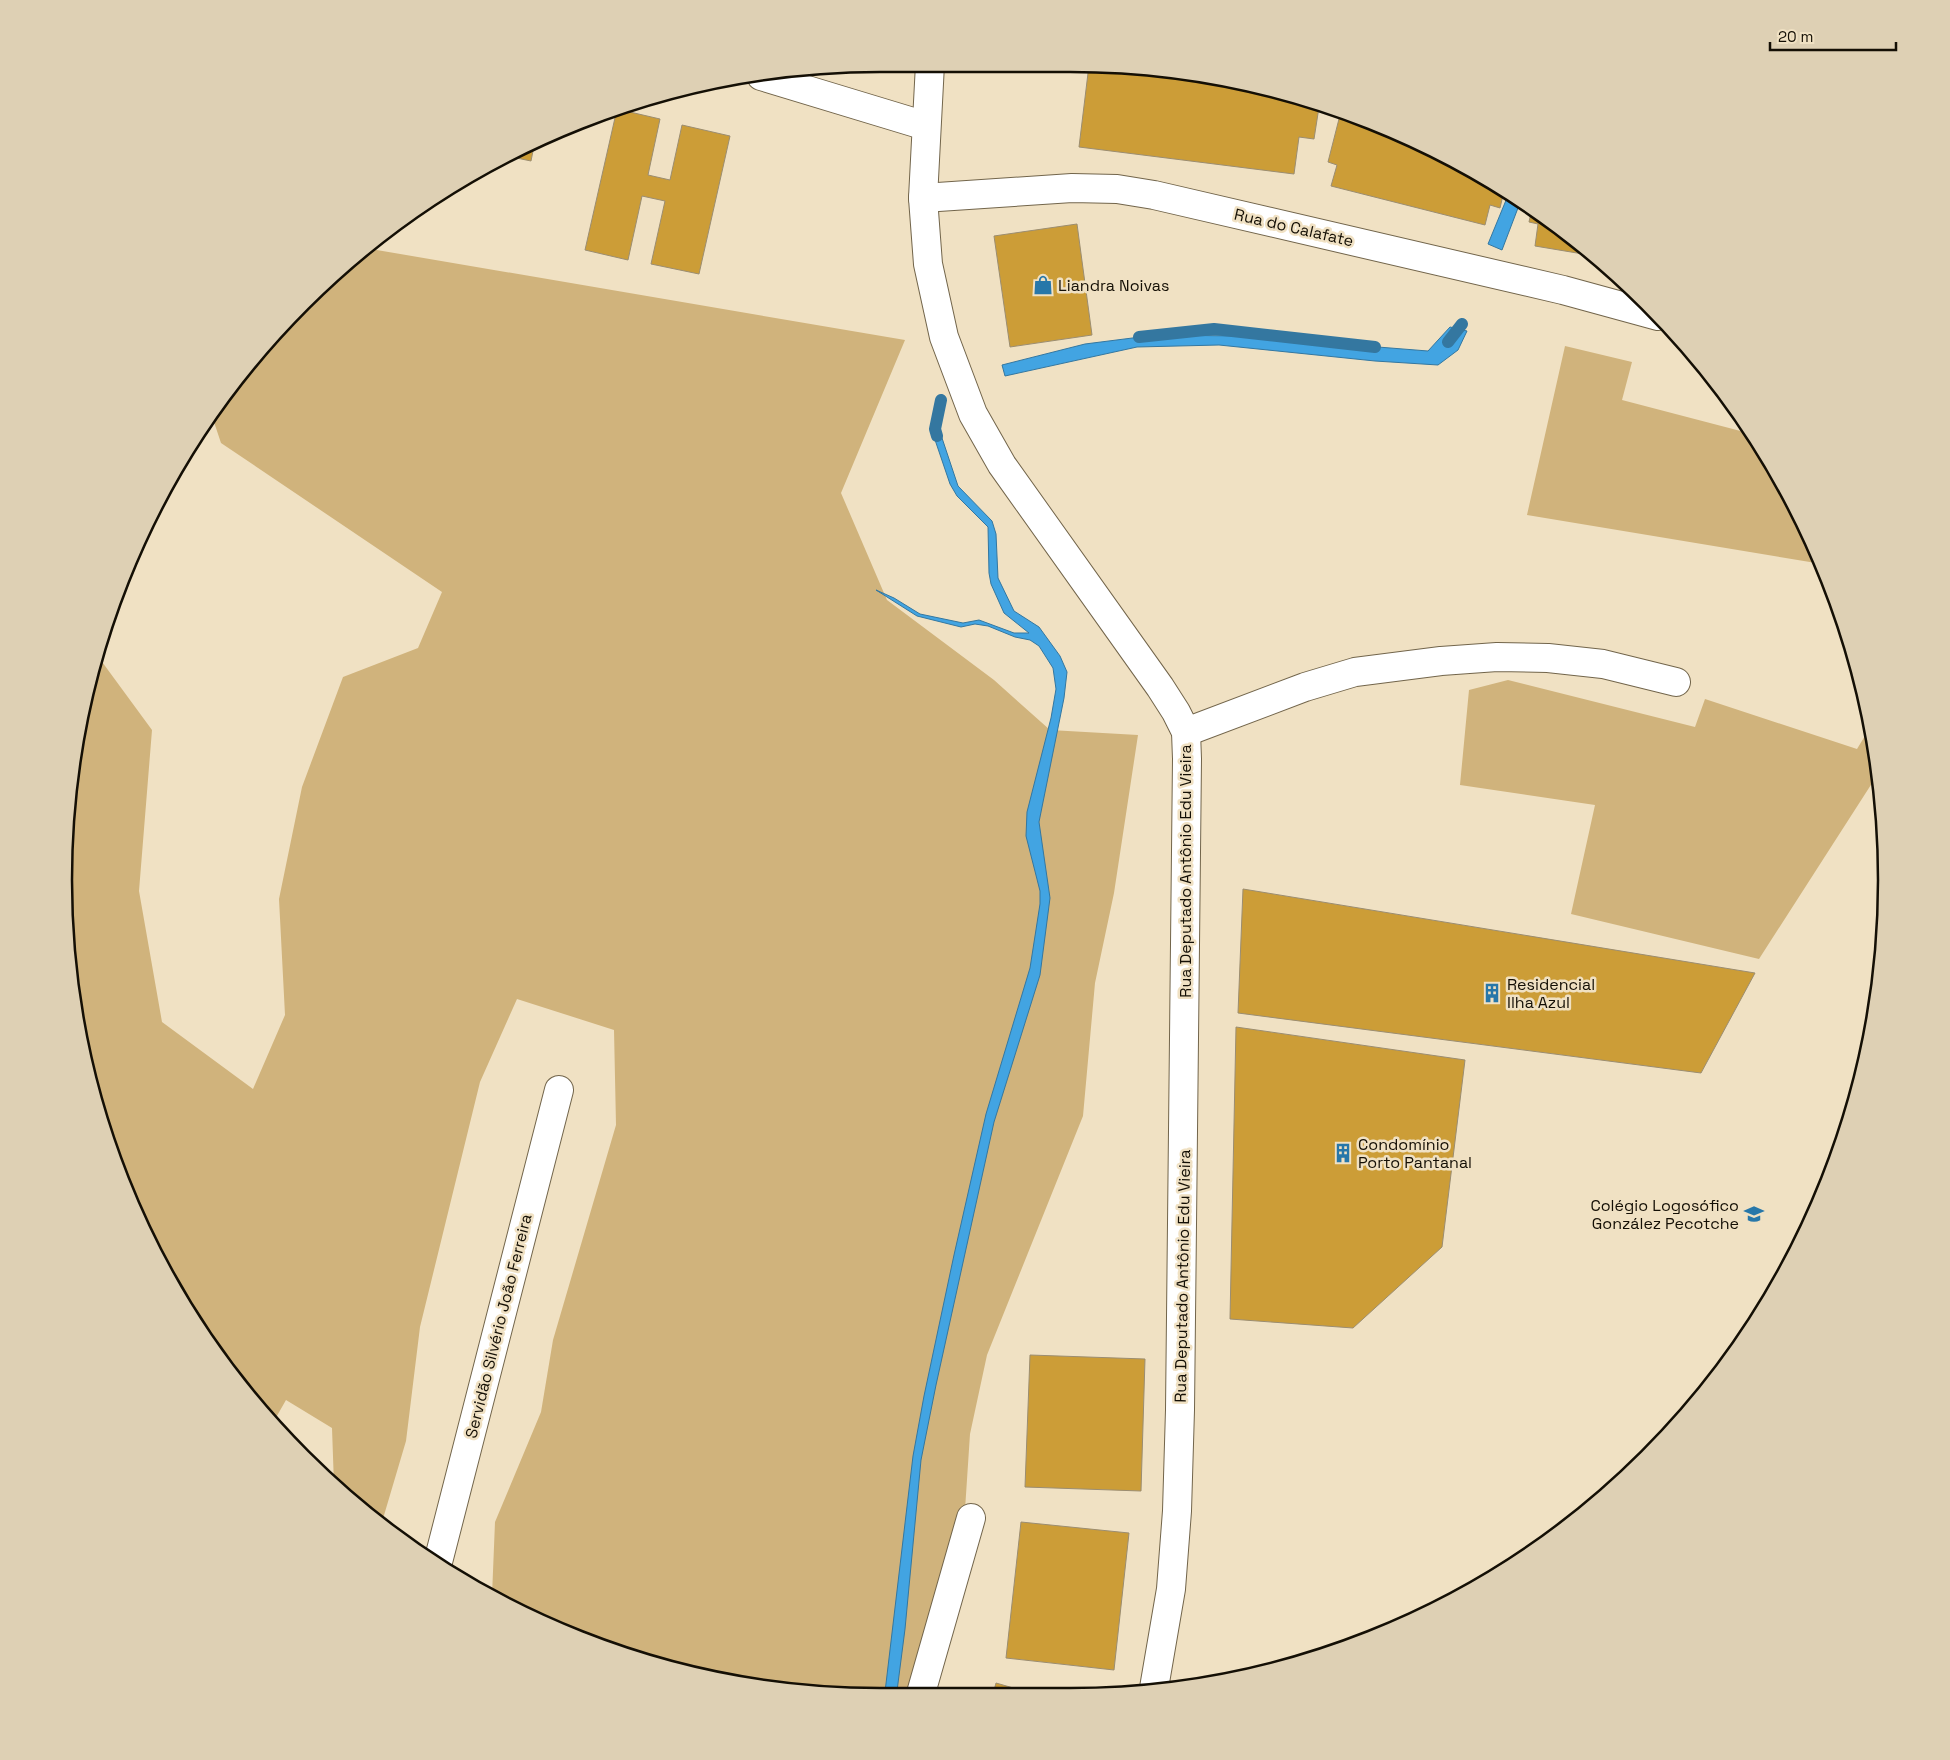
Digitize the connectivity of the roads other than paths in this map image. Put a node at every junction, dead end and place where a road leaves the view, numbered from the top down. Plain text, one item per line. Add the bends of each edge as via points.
1 (929, 72) edge
2 (772, 79) edge
3 (926, 126) junction
4 (923, 198) junction
5 (1644, 312) edge
6 (1676, 682) dead end
7 (1186, 732) junction
8 (559, 1090) dead end
9 (971, 1518) dead end
10 (439, 1556) edge
11 (1160, 1682) edge
12 (923, 1688) edge

1 - 3 main road, Rua Deputado Antônio Edu Vieira
2 - 3 main road
3 - 4 main road, Rua Deputado Antônio Edu Vieira
4 - 5 main road, Rua do Calafate via 1072,188 1136,192 1553,288
4 - 7 main road, Rua Deputado Antônio Edu Vieira via 928,264 944,337 973,414 1002,464 1160,687
6 - 7 main road via 1603,664 1548,658 1441,661 1355,672 1305,687
7 - 11 main road, Rua Deputado Antônio Edu Vieira via 1177,1501
8 - 10 main road, Servidão Silvério João Ferreira
9 - 12 main road

